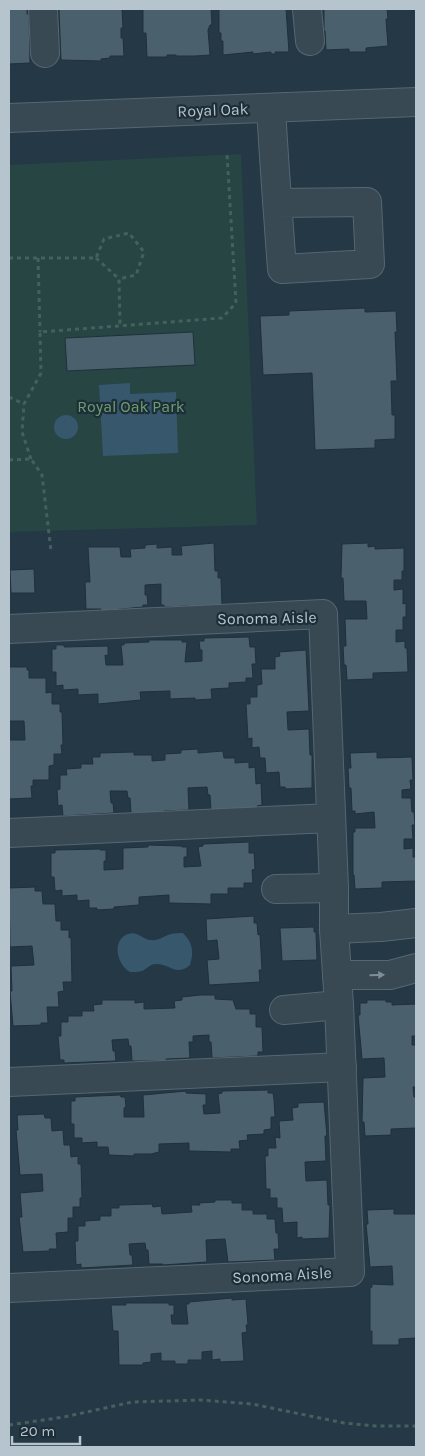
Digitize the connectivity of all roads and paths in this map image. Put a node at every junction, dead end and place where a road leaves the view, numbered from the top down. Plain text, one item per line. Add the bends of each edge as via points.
1 (43, 9) edge
2 (307, 9) edge
3 (310, 41) dead end
4 (45, 53) dead end
5 (416, 102) edge
6 (270, 108) junction
7 (9, 118) edge
8 (227, 154) dead end
9 (277, 203) dead end
10 (9, 258) edge
11 (38, 258) junction
12 (96, 258) junction
13 (119, 279) junction
14 (120, 326) junction
15 (40, 332) junction
16 (9, 397) edge
17 (24, 404) junction
18 (31, 459) junction
19 (9, 460) edge
20 (51, 551) dead end
21 (9, 629) edge
22 (331, 818) junction
23 (9, 833) edge
24 (334, 888) junction
25 (276, 889) dead end
26 (416, 923) edge
27 (381, 927) junction
28 (334, 929) junction
29 (416, 937) edge
30 (416, 968) edge
31 (337, 975) junction
32 (339, 1005) junction
33 (284, 1010) dead end
34 (342, 1067) junction
35 (9, 1082) edge
36 (9, 1288) edge
37 (9, 1425) edge
38 (416, 1426) edge

1 - 4 street
2 - 3 street
5 - 6 street, Royal Oak
6 - 7 street, Royal Oak
6 - 9 street
8 - 14 path via 236,303 222,318
10 - 11 path
11 - 12 path
11 - 15 path
12 - 13 path
12 - 13 path via 104,239 129,233 144,252 136,275
13 - 14 path
14 - 15 path
15 - 17 path via 41,373
16 - 17 path
17 - 18 path via 22,432
18 - 19 path
18 - 20 path via 42,475
21 - 22 street, Sonoma Aisle via 323,614
22 - 23 street
22 - 24 street, Sonoma Aisle
24 - 25 street
24 - 28 street, Sonoma Aisle
26 - 27 street
27 - 28 street
27 - 29 street via 390,938
28 - 31 street, Sonoma Aisle
31 -> 30 street via 390,975
31 - 32 street, Sonoma Aisle
32 - 33 street
32 - 34 street, Sonoma Aisle
34 - 35 street
34 - 36 street, Sonoma Aisle via 350,1272
37 - 38 path via 64,1418 132,1402 201,1400 252,1404 344,1423

